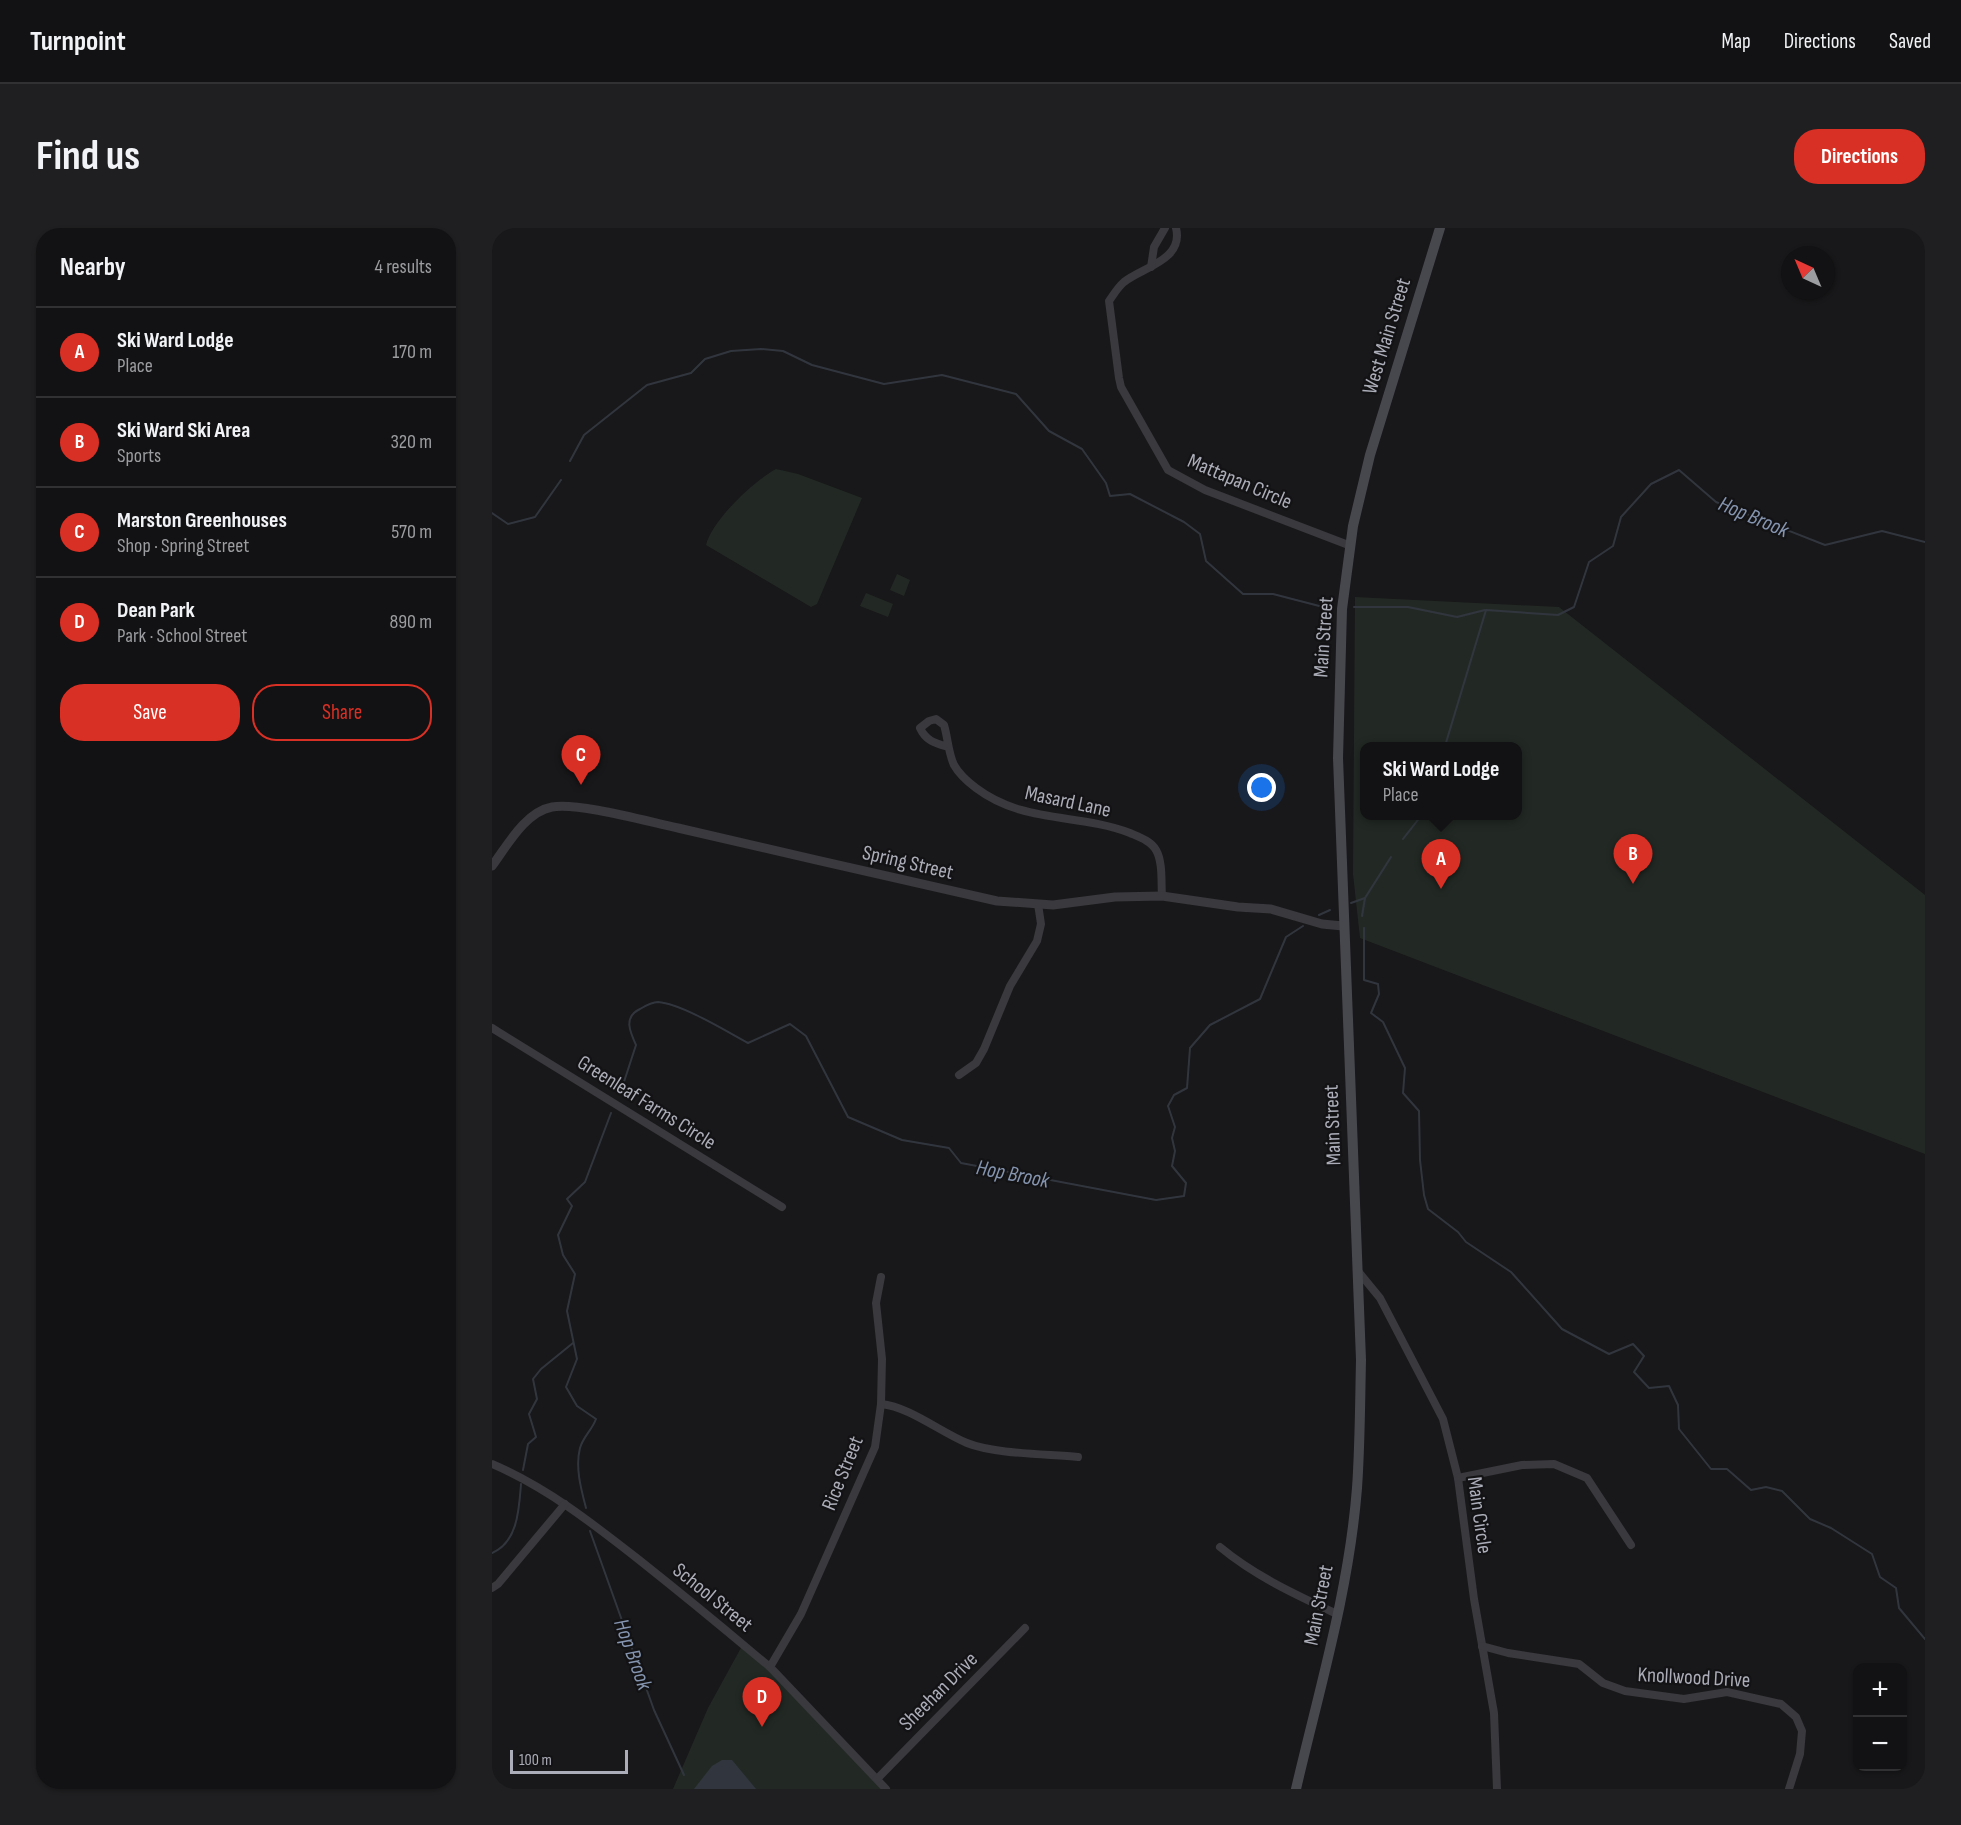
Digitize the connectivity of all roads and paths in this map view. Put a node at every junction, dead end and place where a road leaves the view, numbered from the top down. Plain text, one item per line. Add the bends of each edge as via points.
1 (1165, 228) edge
2 (1176, 228) edge
3 (1440, 228) edge
4 (1151, 267) junction
5 (1370, 456) joint
6 (1351, 546) junction
7 (948, 747) dead end
8 (492, 866) edge
9 (1162, 896) junction
10 (1038, 904) junction
11 (1343, 926) junction
12 (492, 1028) edge
13 (960, 1075) dead end
14 (782, 1207) dead end
15 (1357, 1269) junction
16 (881, 1277) dead end
17 (881, 1404) junction
18 (1078, 1457) dead end
19 (492, 1464) edge
20 (1458, 1478) junction
21 (565, 1504) junction
22 (1631, 1545) dead end
23 (1220, 1547) dead end
24 (492, 1588) edge
25 (1337, 1614) junction
26 (1025, 1628) dead end
27 (1482, 1646) junction
28 (770, 1667) junction
29 (877, 1779) junction
30 (886, 1789) edge
31 (1296, 1789) edge
32 (1497, 1789) edge
33 (1789, 1789) edge

1 - 4 street via 1154,247
2 - 4 street, Mattapan Circle via 1177,238 1170,254
3 - 5 main road, West Main Street
4 - 6 street, Mattapan Circle via 1125,282 1110,301 1122,387 1168,470 1205,490
5 - 6 main road, Main Street
6 - 11 main road, Main Street via 1342,609 1339,696
7 - 9 street, Masard Lane via 955,766 968,782 992,800 1022,811 1123,831 1151,843 1160,859
8 - 10 street, Spring Street via 527,822 546,809 562,806 646,821 997,901
9 - 10 street, Spring Street
9 - 11 street, Spring Street via 1271,909
10 - 13 street via 1041,924 1037,941 1010,986 984,1049
11 - 15 main road, Main Street
12 - 14 street, Greenleaf Farms Circle
15 - 20 street, Main Circle via 1380,1298 1443,1419
15 - 25 main road, Main Street via 1361,1411 1357,1488
16 - 17 street, Rice Street via 876,1303 882,1359
17 - 18 street via 896,1407 978,1446
17 - 28 street, Rice Street via 871,1459 801,1614
19 - 21 street, School Street
20 - 22 street via 1522,1465 1554,1464 1587,1478
20 - 27 street, Main Circle
21 - 24 street
21 - 28 street, School Street
23 - 25 street via 1265,1580
25 - 31 main road, Main Street
26 - 29 street, Sheehan Drive
27 - 32 street, Main Circle via 1494,1713
27 - 33 street, Knollwood Drive via 1579,1664 1603,1683 1625,1691 1684,1699 1727,1692 1782,1704 1797,1716 1802,1731 1800,1754
28 - 29 street, School Street
29 - 30 street, School Street

